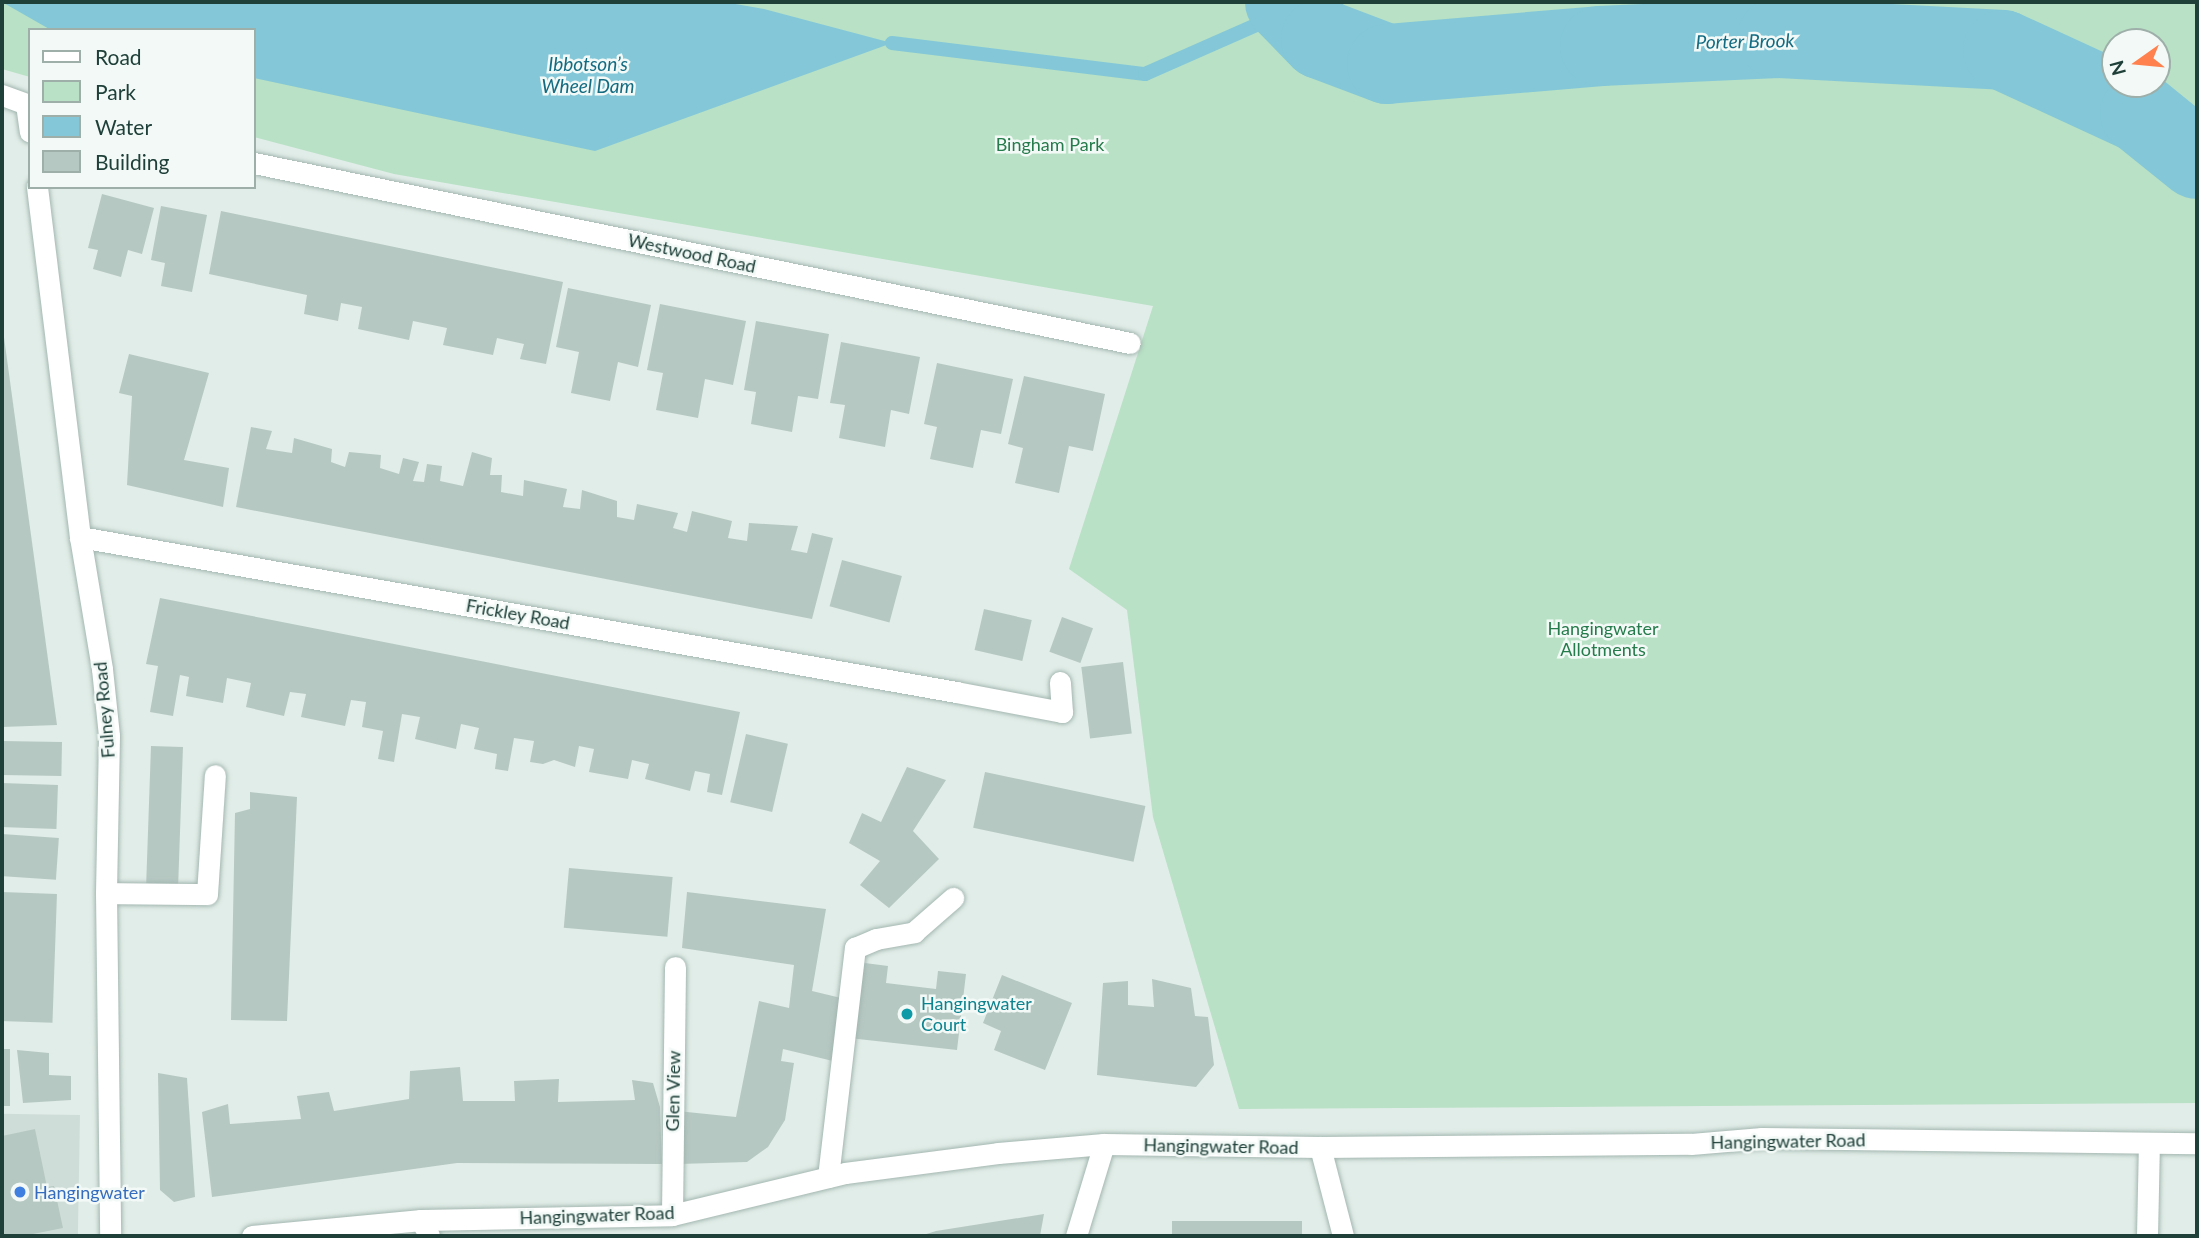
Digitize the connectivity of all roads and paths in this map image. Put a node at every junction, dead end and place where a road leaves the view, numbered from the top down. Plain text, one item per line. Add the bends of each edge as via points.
1 (2, 95) edge
2 (28, 104) edge
3 (256, 163) edge
4 (37, 189) edge
5 (1130, 343) dead end
6 (79, 537) junction
7 (1060, 682) dead end
8 (215, 775) dead end
9 (106, 893) junction
10 (953, 898) dead end
11 (675, 967) dead end
12 (2149, 1143) junction
13 (2197, 1143) edge
14 (1104, 1144) junction
15 (1320, 1147) junction
16 (828, 1177) junction
17 (672, 1214) junction
18 (425, 1228) edge
19 (110, 1236) edge
20 (252, 1236) edge
21 (1076, 1236) edge
22 (1343, 1236) edge
23 (2147, 1236) edge

1 - 2 street
3 - 5 street, Westwood Road
4 - 6 street, Fulney Road
6 - 7 street, Frickley Road via 1062,712
6 - 9 street, Fulney Road via 109,736
8 - 9 street via 207,894
9 - 19 street, Fulney Road
10 - 16 street via 914,932 855,948
11 - 17 street, Glen View
12 - 13 street, Hangingwater Road
12 - 15 street, Hangingwater Road via 1762,1138 1691,1144
12 - 23 street
14 - 15 street, Hangingwater Road
14 - 16 street, Hangingwater Road via 998,1153
14 - 21 street
15 - 22 street
16 - 17 street, Hangingwater Road
17 - 18 street, Hangingwater Road
18 - 20 street, Hangingwater Road

